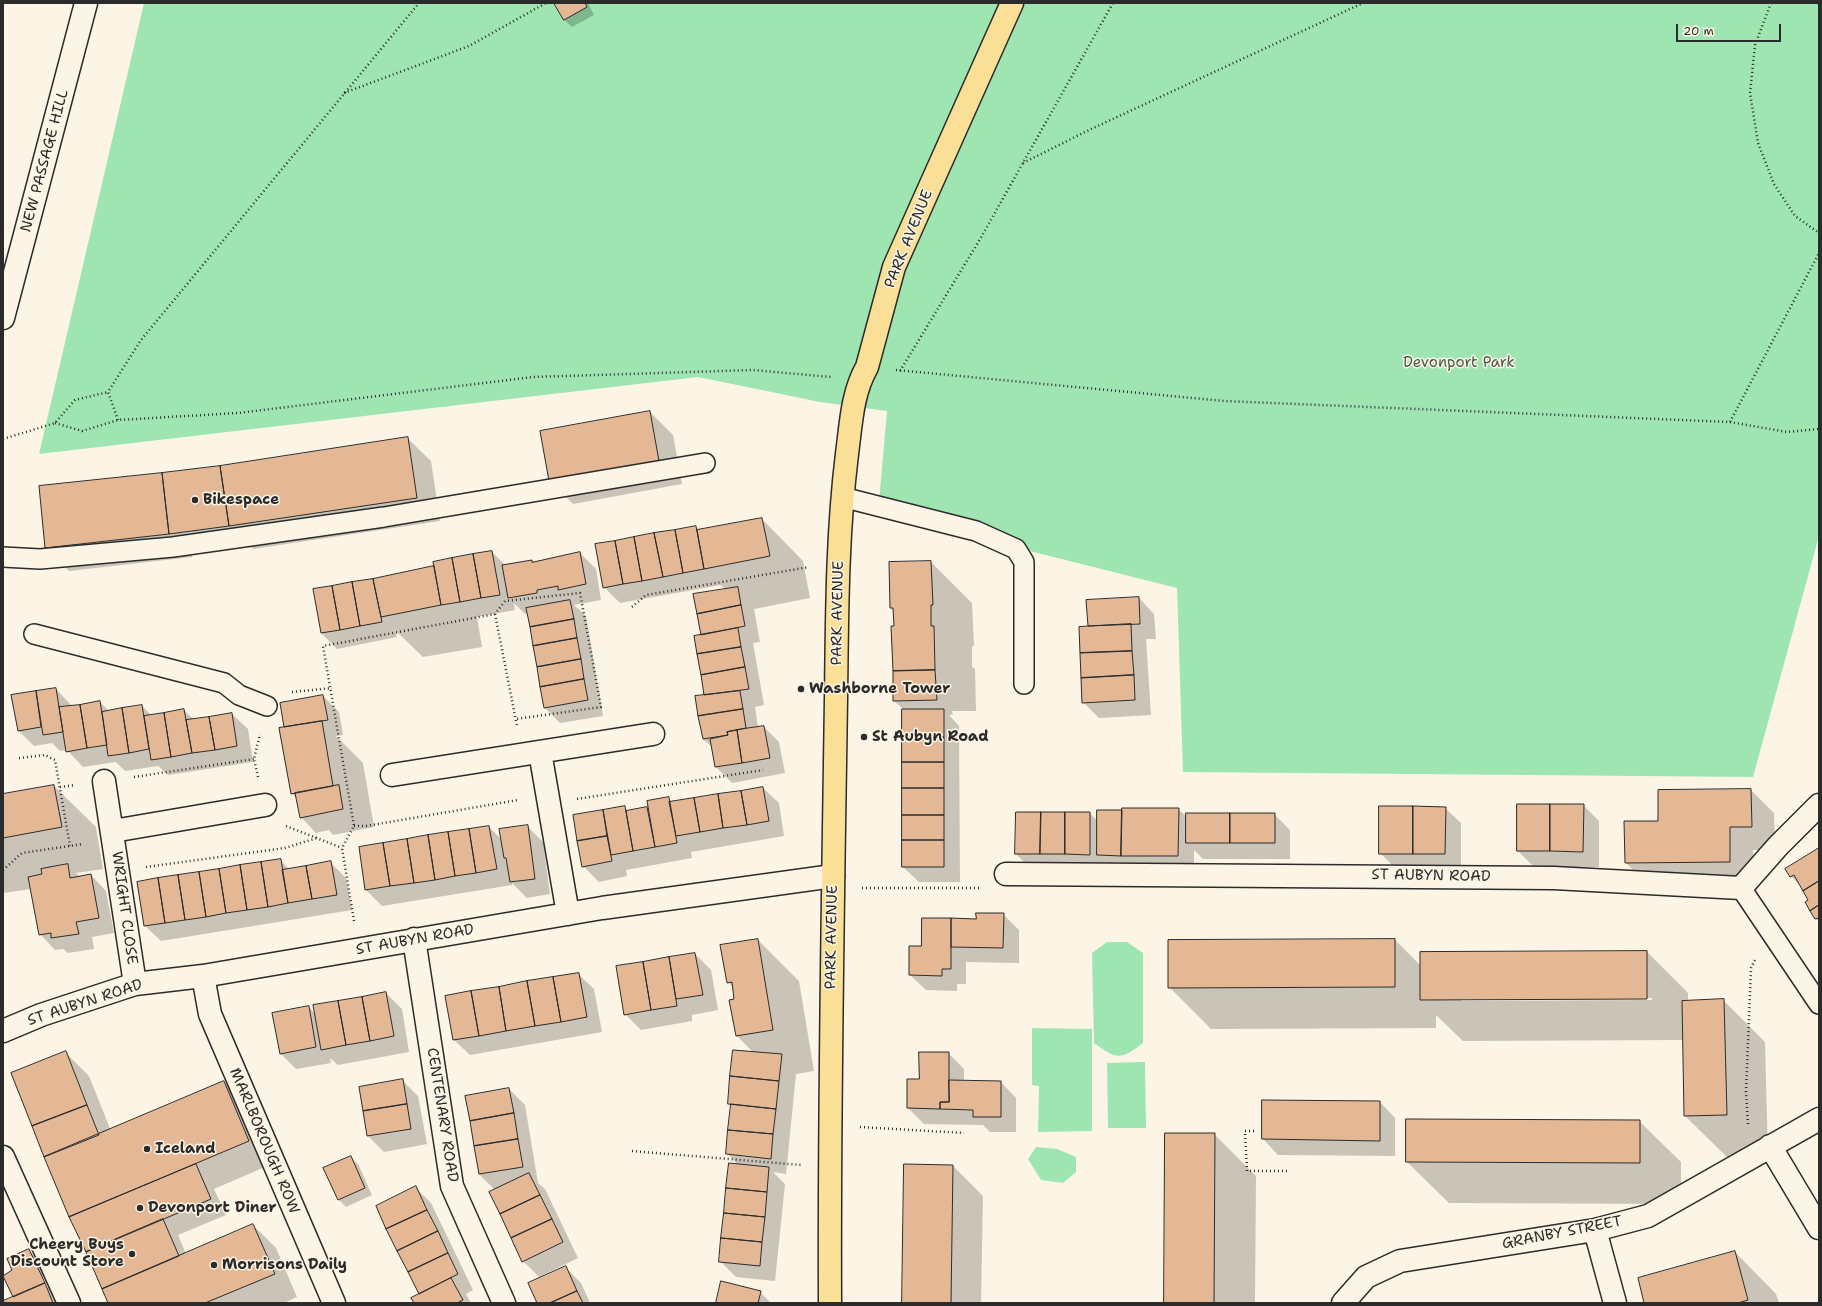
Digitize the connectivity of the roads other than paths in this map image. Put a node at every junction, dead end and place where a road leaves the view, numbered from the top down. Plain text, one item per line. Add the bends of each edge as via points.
1 (86, 3) edge
2 (1012, 3) edge
3 (3, 318) edge
4 (705, 463) dead end
5 (842, 497) junction
6 (3, 557) edge
7 (34, 634) dead end
8 (1024, 684) dead end
9 (267, 706) road end
10 (653, 734) dead end
11 (531, 753) junction
12 (392, 775) dead end
13 (104, 781) road end
14 (265, 805) road end
15 (1819, 805) edge
16 (113, 835) junction
17 (1006, 874) road end
18 (833, 882) junction
19 (1741, 888) junction
20 (568, 914) junction
21 (414, 939) junction
22 (203, 976) junction
23 (134, 984) junction
24 (1819, 1004) edge
25 (3, 1031) edge
26 (1819, 1119) edge
27 (1770, 1146) junction
28 (3, 1158) edge
29 (1819, 1228) edge
30 (1595, 1230) junction
31 (69, 1303) edge
32 (334, 1303) edge
33 (504, 1303) edge
34 (830, 1303) edge
35 (1343, 1303) edge
36 (1615, 1303) edge

1 - 3 street, NEW PASSAGE HILL
2 - 5 main road, PARK AVENUE via 894,267 853,411
4 - 6 lane via 384,517 173,547 40,559
5 - 8 lane via 976,531 1016,549 1024,562
5 - 18 main road, PARK AVENUE via 837,618
7 - 9 lane via 224,683 239,695
10 - 11 street
11 - 12 street
11 - 20 street via 548,799
13 - 16 street, WRIGHT CLOSE
14 - 16 street, WRIGHT CLOSE
15 - 19 street
16 - 23 street, WRIGHT CLOSE
17 - 19 street, ST AUBYN ROAD via 1554,878
18 - 20 street, ST AUBYN ROAD
18 - 34 main road, PARK AVENUE
19 - 24 lane
20 - 21 street, ST AUBYN ROAD
21 - 22 street, ST AUBYN ROAD
21 - 33 street, CENTENARY ROAD via 452,1186
22 - 23 street, ST AUBYN ROAD
22 - 32 street, MARLBOROUGH ROW via 210,1014
23 - 25 street, ST AUBYN ROAD via 41,1015
26 - 27 street, GRANBY STREET
27 - 29 street
27 - 30 street, GRANBY STREET via 1648,1216
28 - 31 street
30 - 35 street, GRANBY STREET via 1400,1260 1366,1277
30 - 36 street

